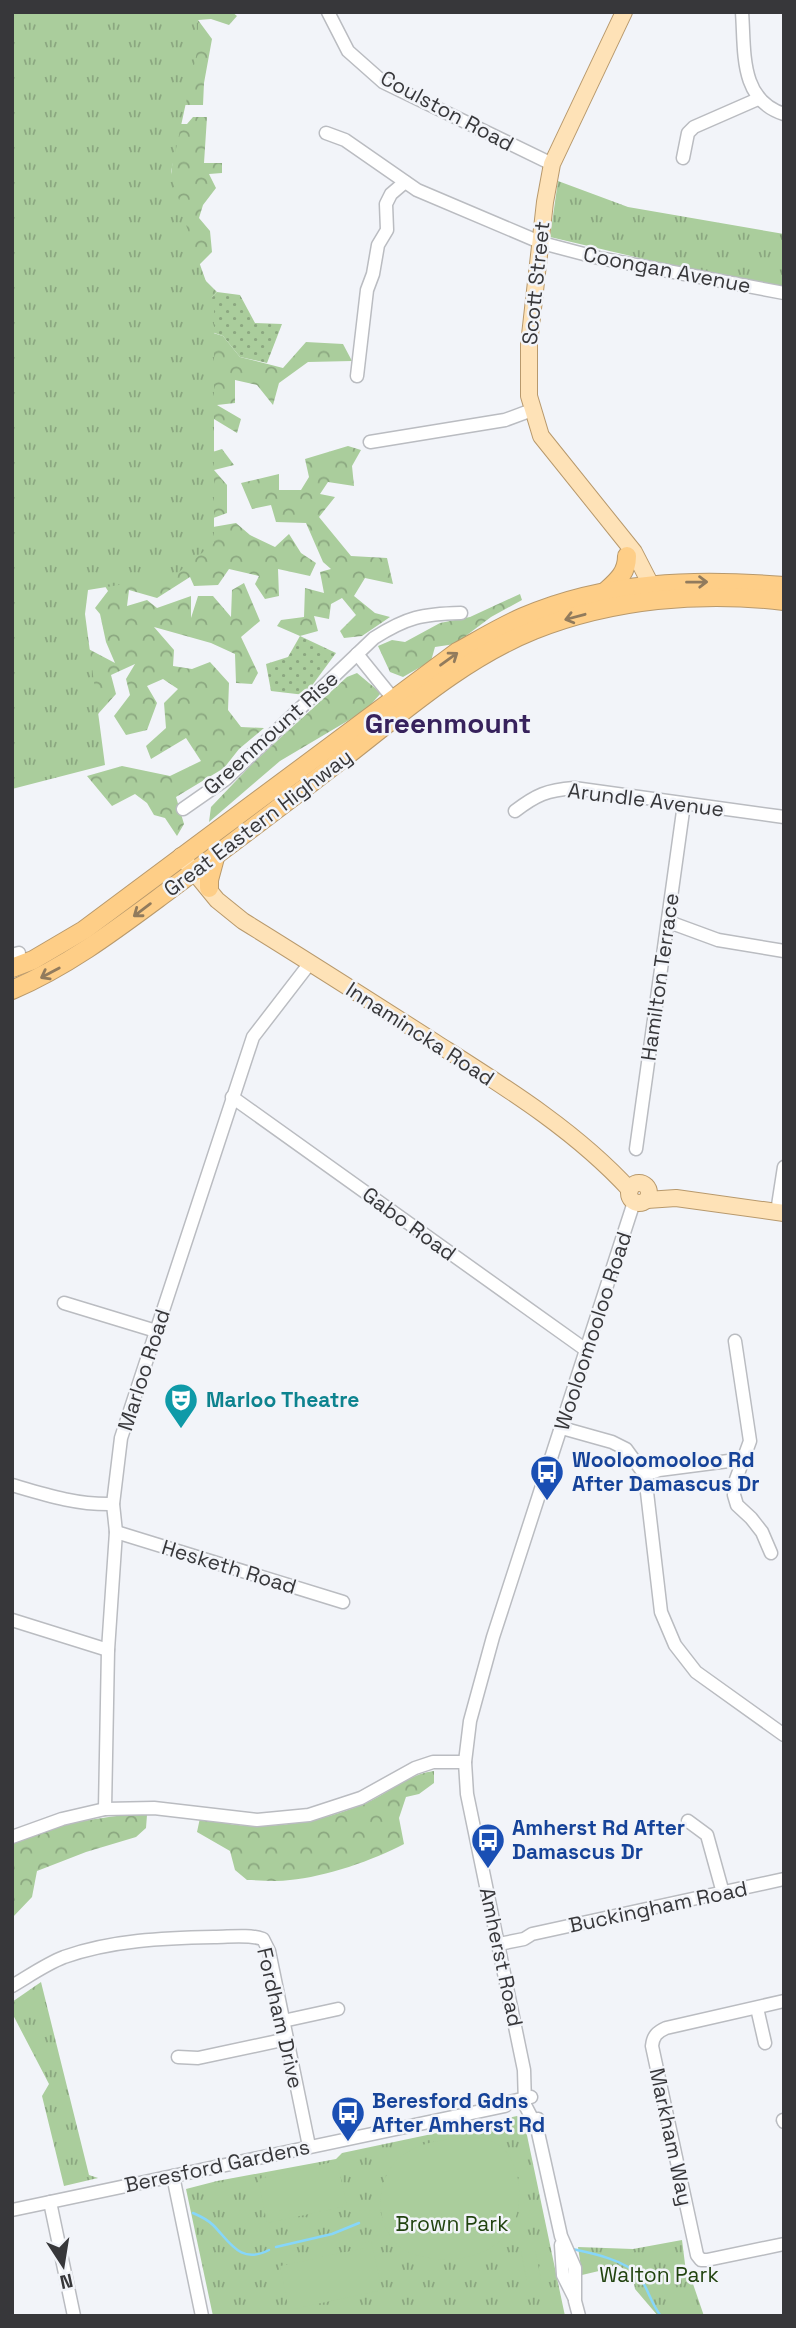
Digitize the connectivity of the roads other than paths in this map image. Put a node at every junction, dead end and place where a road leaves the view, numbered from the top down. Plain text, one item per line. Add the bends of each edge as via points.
1 (328, 12) edge
2 (624, 12) edge
3 (742, 12) edge
4 (758, 99) junction
5 (784, 114) edge
6 (326, 133) dead end
7 (683, 158) dead end
8 (552, 164) junction
9 (405, 182) junction
10 (542, 243) junction
11 (784, 293) edge
12 (358, 376) dead end
13 (532, 410) junction
14 (370, 442) dead end
15 (625, 548) junction
16 (784, 586) edge
17 (605, 592) junction
18 (646, 593) junction
19 (784, 601) edge
20 (461, 613) dead end
21 (357, 654) junction
22 (398, 705) junction
23 (684, 804) junction
24 (183, 809) dead end
25 (515, 811) dead end
26 (784, 817) edge
27 (216, 854) junction
28 (178, 858) junction
29 (185, 879) junction
30 (208, 894) junction
31 (668, 922) junction
32 (784, 951) edge
33 (14, 959) edge
34 (310, 963) junction
35 (12, 990) edge
36 (232, 1097) junction
37 (636, 1149) dead end
38 (784, 1167) edge
39 (638, 1198) junction
40 (781, 1213) edge
41 (64, 1303) dead end
42 (156, 1331) junction
43 (735, 1341) dead end
44 (586, 1350) junction
45 (562, 1428) junction
46 (744, 1459) junction
47 (645, 1475) junction
48 (12, 1485) edge
49 (113, 1504) junction
50 (116, 1532) junction
51 (771, 1553) dead end
52 (343, 1602) dead end
53 (12, 1620) edge
54 (108, 1650) junction
55 (784, 1735) edge
56 (465, 1762) junction
57 (105, 1810) junction
58 (688, 1821) dead end
59 (12, 1837) edge
60 (784, 1879) edge
61 (723, 1892) junction
62 (498, 1941) junction
63 (12, 1986) edge
64 (784, 2001) edge
65 (757, 2008) junction
66 (338, 2009) dead end
67 (283, 2021) junction
68 (287, 2039) junction
69 (765, 2043) dead end
70 (178, 2057) dead end
71 (528, 2101) junction
72 (309, 2146) junction
73 (173, 2176) junction
74 (50, 2202) junction
75 (12, 2210) edge
76 (784, 2244) edge
77 (74, 2316) edge
78 (202, 2316) edge
79 (579, 2316) edge

1 - 8 street, Coulston Road via 348,51 383,82
2 - 8 main road, Scott Street
3 - 4 street via 746,68
4 - 5 street
4 - 7 street via 694,127 688,133
6 - 9 street, Coongan Avenue via 345,140
8 - 10 main road, Scott Street
9 - 10 street, Coongan Avenue
9 - 12 street via 386,204 387,230 378,245 367,290
10 - 11 street, Coongan Avenue
10 - 13 main road, Scott Street via 529,344
13 - 14 street via 505,420
13 - 15 main road, Scott Street via 541,436
15 - 17 highway via 627,566
15 - 18 main road, Scott Street
18 -> 16 highway, Great Eastern Highway via 723,582
17 - 18 highway, Great Eastern Highway
22 -> 17 highway, Great Eastern Highway via 457,652 505,625 551,606
18 - 19 highway, Great Eastern Highway
18 -> 22 highway, Great Eastern Highway via 532,631
20 - 21 street, Greenmount Rise via 405,621 374,638
21 - 22 street, Greenmount Rise
21 - 24 street, Greenmount Rise via 226,779
22 - 27 highway, Great Eastern Highway
22 - 28 highway, Great Eastern Highway
23 - 25 street, Arundle Avenue via 574,788 538,794
23 - 26 street, Arundle Avenue
23 - 31 street, Hamilton Terrace
27 - 29 highway, Great Eastern Highway
27 - 30 highway
28 - 29 main road, Innamincka Road
28 - 33 highway, Great Eastern Highway via 84,930 33,960
29 - 30 highway
29 - 30 main road, Innamincka Road
29 -> 35 highway, Great Eastern Highway via 72,961
30 - 34 main road, Innamincka Road
31 - 32 street via 718,940
31 - 37 street, Hamilton Terrace
34 - 36 street, Marloo Road via 253,1037
34 - 39 main road, Innamincka Road via 573,1134 619,1176 624,1175
36 - 42 street, Marloo Road
36 - 44 street, Gabo Road
38 - 40 street
39 - 40 main road, Innamincka Road via 667,1194
39 - 44 street, Wooloomooloo Road
41 - 42 street
42 - 49 street, Marloo Road via 121,1438
43 - 46 street via 750,1441
44 - 45 street, Wooloomooloo Road
45 - 47 street via 626,1449
45 - 56 street, Wooloomooloo Road via 473,1704
46 - 47 street
46 - 51 street via 734,1495 737,1505 762,1532
47 - 55 street via 661,1612 675,1645 696,1672
48 - 49 street via 65,1501
49 - 50 street, Marloo Road
50 - 52 street, Hesketh Road
50 - 54 street, Marloo Road
53 - 54 street
54 - 57 street, Marloo Road
56 - 57 street via 433,1762 361,1798 284,1819 154,1808
56 - 62 street, Amherst Road via 469,1808
57 - 59 street
58 - 61 street via 707,1835
60 - 61 street, Buckingham Road
61 - 62 street, Buckingham Road via 524,1939
62 - 71 street, Amherst Road
63 - 67 street, Fordham Drive via 66,1956 134,1942 256,1937 267,1945
64 - 65 street, Markham Way
65 - 69 street
65 - 76 street, Markham Way via 666,2028 658,2032 652,2046 697,2255 707,2260
66 - 67 street
67 - 68 street, Fordham Drive
68 - 70 street via 198,2058
68 - 72 street, Fordham Drive
71 - 72 street, Beresford Gardens
71 - 79 street, Amherst Road via 561,2236 562,2271
72 - 73 street, Beresford Gardens
73 - 74 street, Beresford Gardens
73 - 78 street
74 - 75 street, Beresford Gardens
74 - 77 street

